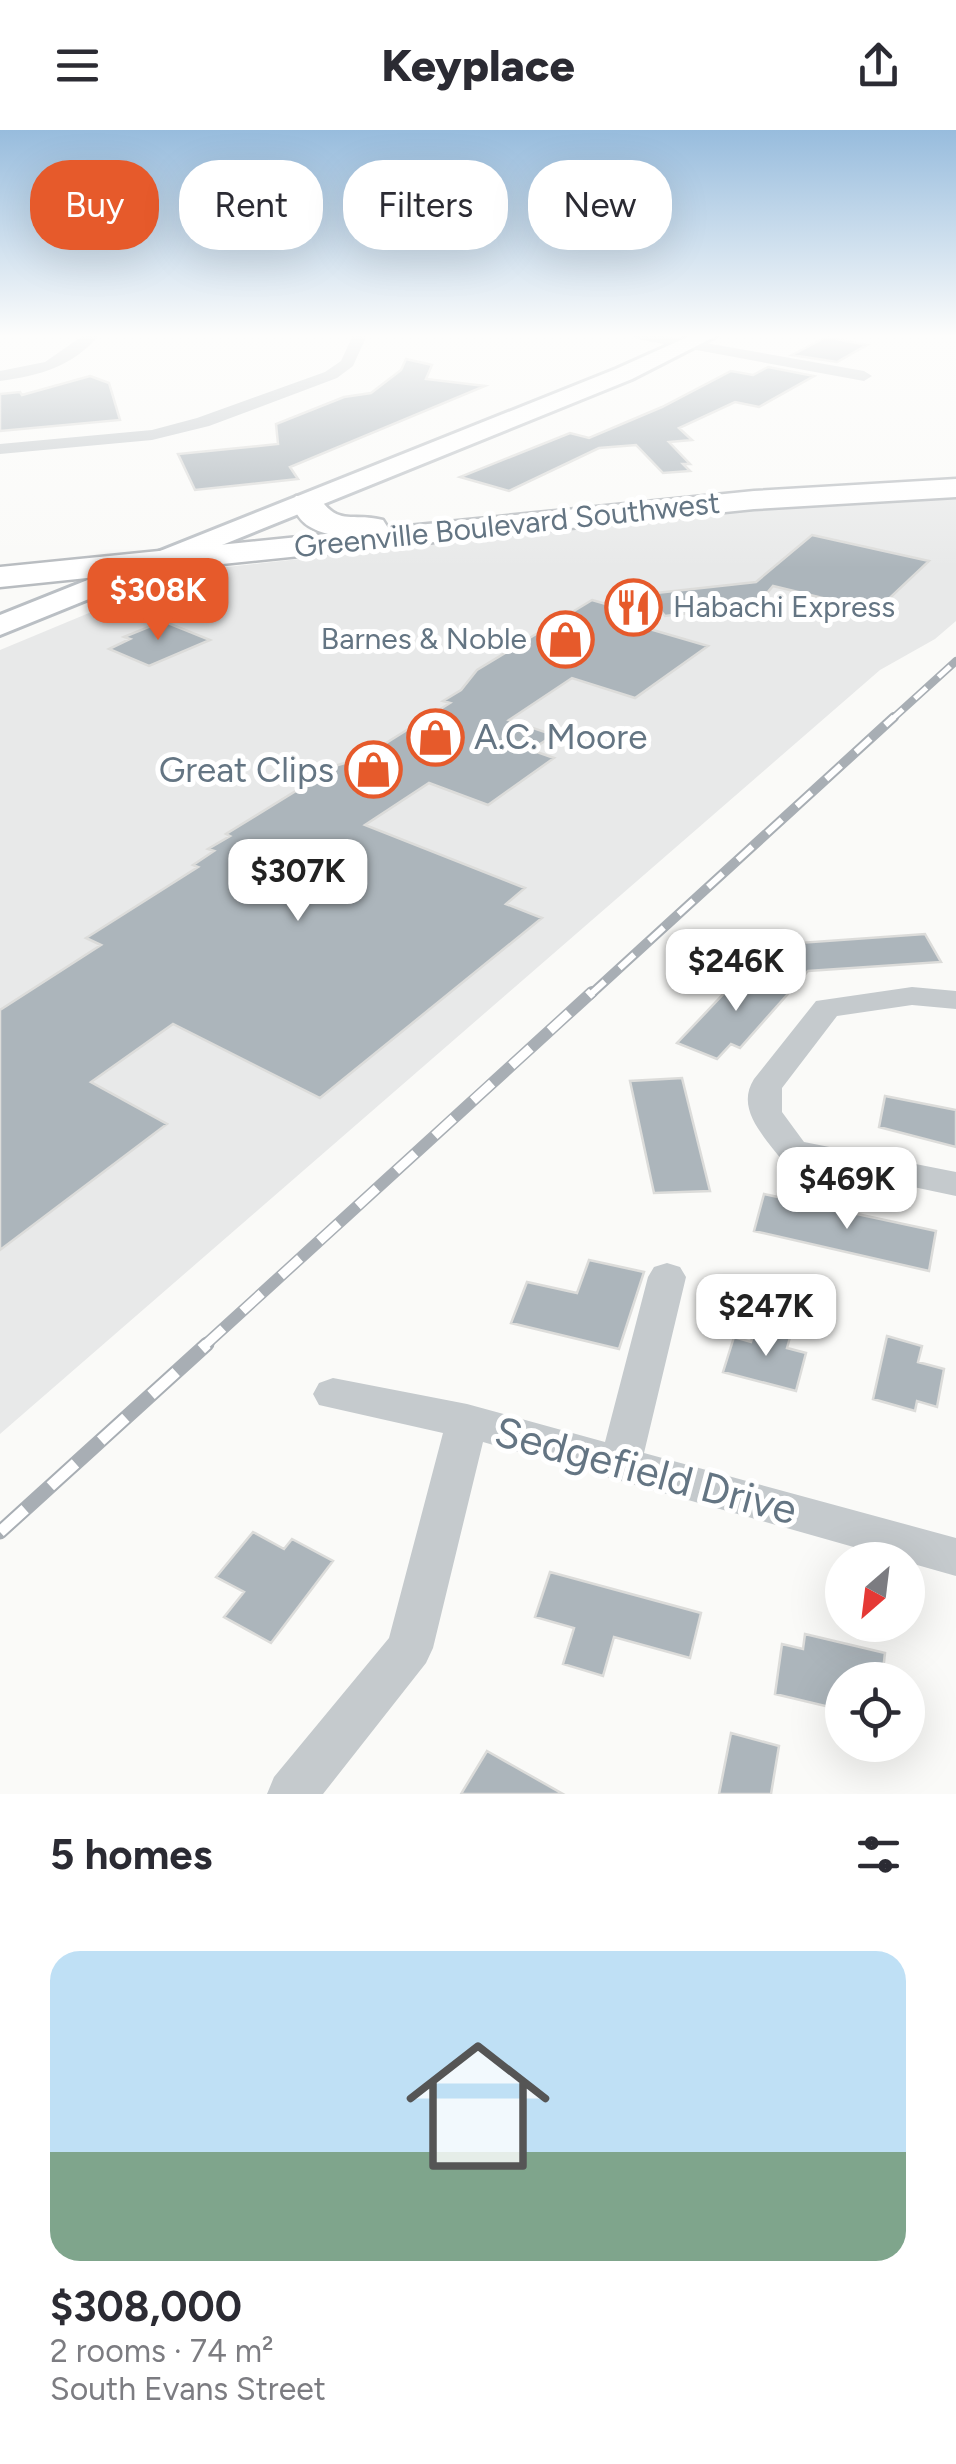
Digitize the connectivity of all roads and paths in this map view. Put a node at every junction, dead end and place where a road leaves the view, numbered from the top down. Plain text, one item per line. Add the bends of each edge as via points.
1 (228, 413) edge
2 (524, 413) edge
3 (0, 449) edge
4 (956, 478) edge
5 (956, 488) edge
6 (771, 492) junction
7 (307, 503) junction
8 (377, 527) junction
9 (204, 544) junction
10 (170, 558) junction
11 (0, 563) edge
12 (0, 577) edge
13 (50, 606) junction
14 (0, 626) edge
15 (956, 1000) edge
16 (956, 1184) edge
17 (668, 1277) dead end
18 (333, 1394) dead end
19 (466, 1421) junction
20 (621, 1462) junction
21 (956, 1558) edge
22 (292, 1794) edge

1 - 3 street via 152,434
2 - 7 main road
4 - 6 highway
5 - 6 highway, Greenville Boulevard Southwest
6 - 8 highway, Greenville Boulevard Southwest via 641,496
6 - 10 highway, Greenville Boulevard Southwest via 676,508
7 - 8 highway via 314,518 328,524
7 - 9 main road
8 - 9 highway, Greenville Boulevard Southwest
9 - 10 main road
9 - 11 highway, Greenville Boulevard Southwest
10 - 12 highway, Greenville Boulevard Southwest
10 - 13 main road
12 - 13 highway via 26,584
13 - 14 main road
15 - 16 street via 912,996 827,1008 766,1087 766,1112 793,1151
17 - 20 street
18 - 19 street, Sedgefield Drive
19 - 20 street, Sedgefield Drive
19 - 22 street via 410,1648
20 - 21 street, Sedgefield Drive

